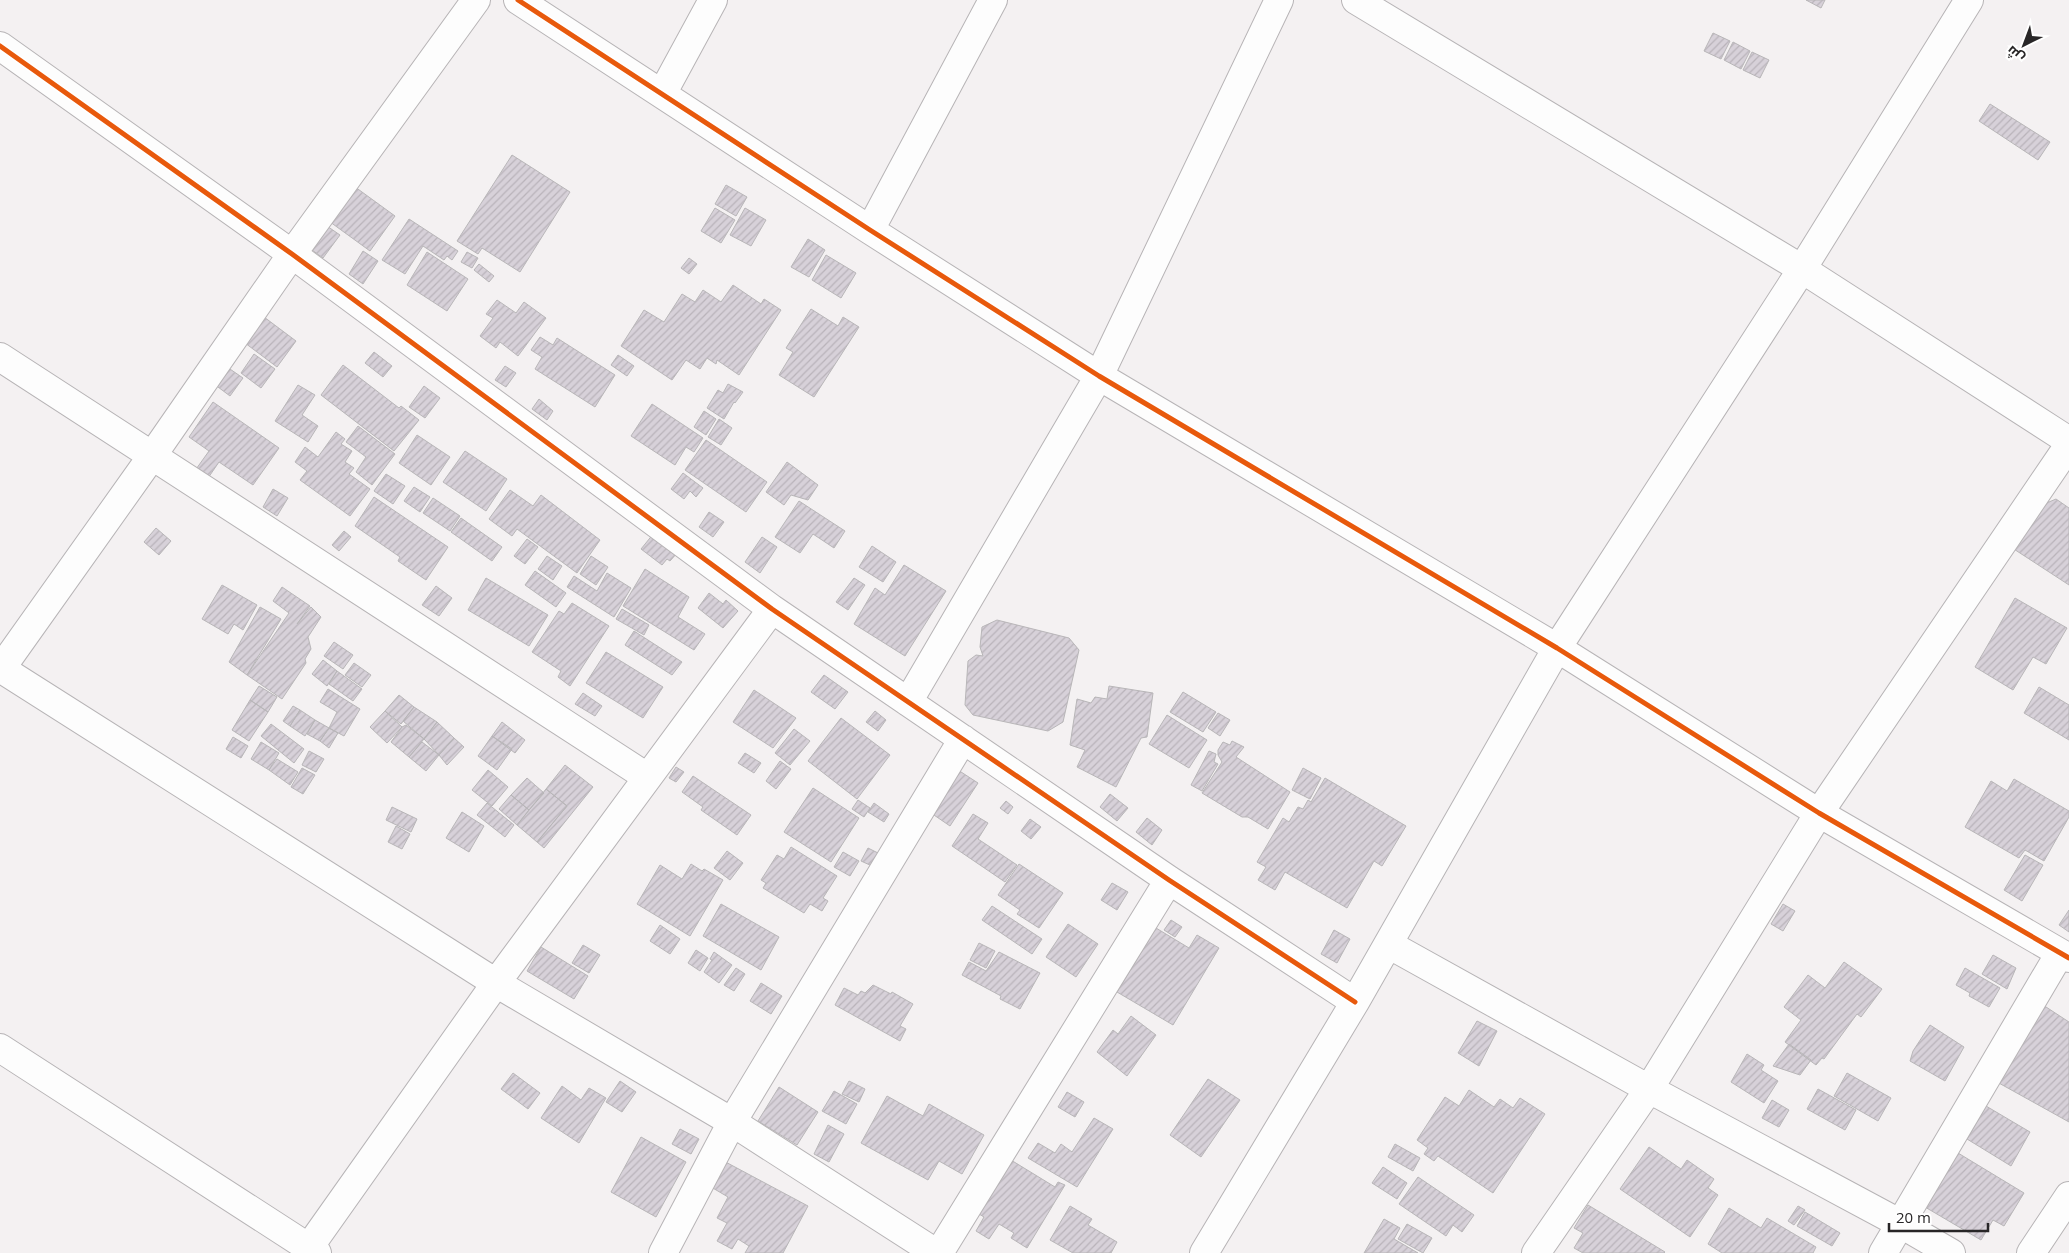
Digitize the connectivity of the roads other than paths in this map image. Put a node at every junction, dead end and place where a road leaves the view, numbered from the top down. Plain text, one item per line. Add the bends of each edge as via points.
1 (476, 0) edge
2 (518, 0) edge
3 (713, 0) edge
4 (993, 0) edge
5 (1279, 0) edge
6 (1356, 0) edge
7 (1968, 0) edge
8 (0, 46) edge
9 (662, 94) junction
10 (870, 230) junction
11 (292, 254) junction
12 (1802, 269) junction
13 (0, 357) edge
14 (1099, 376) junction
15 (2069, 443) edge
16 (152, 456) junction
17 (772, 609) junction
18 (1557, 648) junction
19 (0, 669) edge
20 (908, 702) junction
21 (962, 739) junction
22 (647, 777) junction
23 (1819, 813) junction
24 (1169, 880) junction
25 (1388, 944) junction
26 (2064, 956) edge
27 (496, 983) junction
28 (1355, 1002) junction
29 (0, 1048) edge
30 (1649, 1089) junction
31 (732, 1122) junction
32 (2069, 1196) edge
33 (1901, 1224) junction
34 (310, 1251) edge
35 (663, 1253) edge
36 (937, 1253) edge
37 (1204, 1253) edge
38 (1536, 1253) edge
39 (1883, 1253) edge
40 (1951, 1253) edge
41 (2032, 1253) edge

1 - 11 street
2 - 9 street
3 - 9 street
4 - 10 street
5 - 14 street
6 - 12 street
7 - 12 street
8 - 11 street
9 - 10 street
10 - 14 street
11 - 16 street
11 - 17 street
12 - 15 street
12 - 18 street
13 - 16 street
14 - 18 street
14 - 20 street
15 - 23 street
16 - 19 street
16 - 22 street
17 - 20 street
17 - 22 street
18 - 23 street
18 - 25 street
19 - 27 street
20 - 21 street
21 - 24 street
21 - 31 street
22 - 27 street
23 - 26 street
23 - 30 street
24 - 28 street
24 - 36 street
25 - 28 street
25 - 30 street
26 - 33 street
27 - 31 street
27 - 34 street
28 - 37 street
29 - 34 street
30 - 33 street
30 - 38 street
31 - 35 street
31 - 36 street
32 - 41 street
33 - 39 street
33 - 40 street

